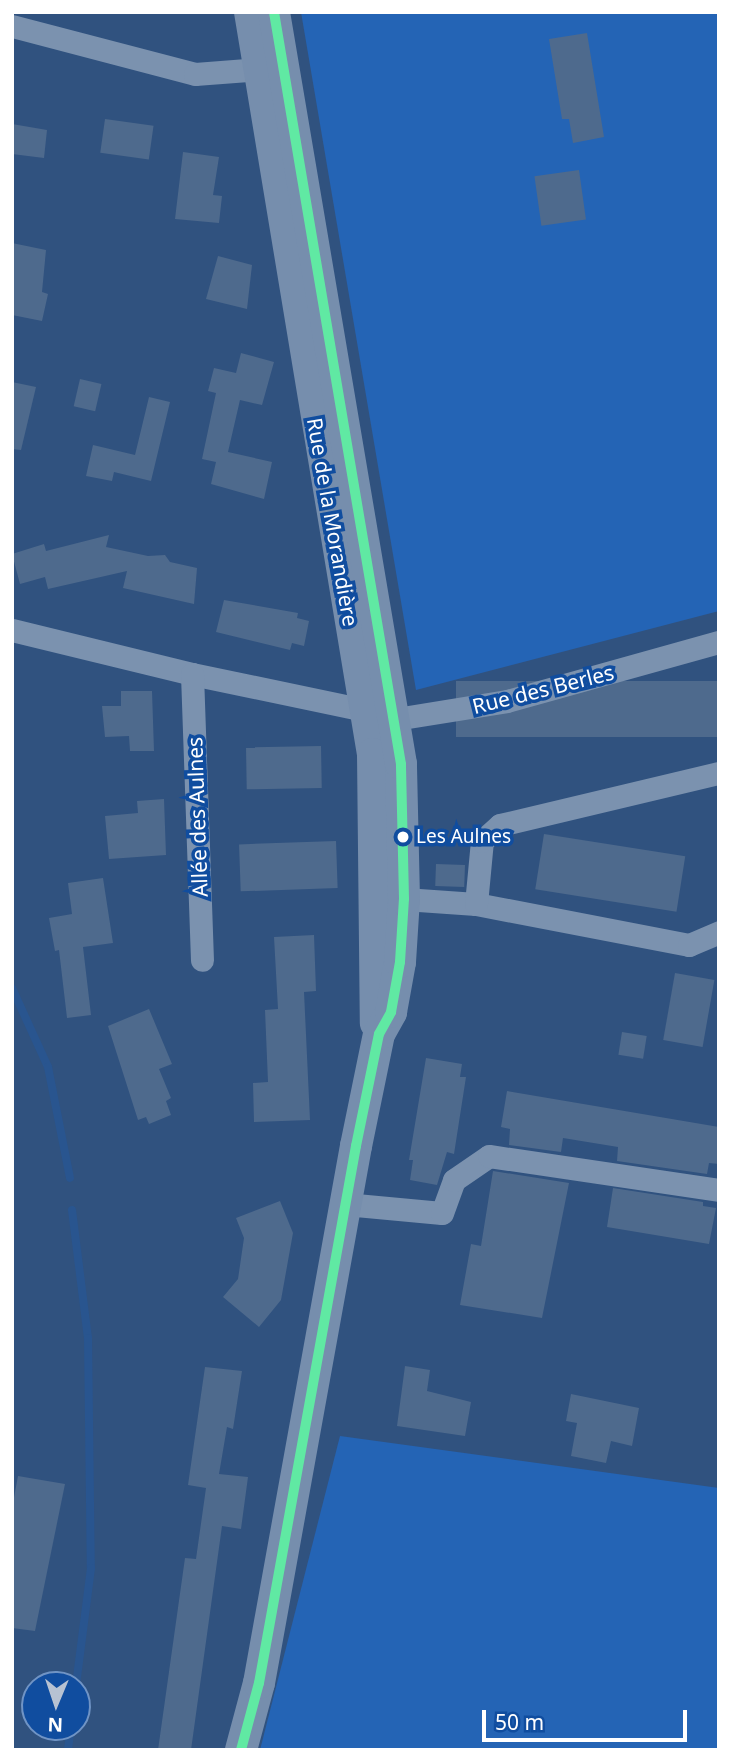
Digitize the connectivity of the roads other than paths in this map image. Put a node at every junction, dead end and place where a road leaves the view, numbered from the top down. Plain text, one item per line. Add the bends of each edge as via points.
1 (250, 12) edge
2 (274, 12) edge
3 (12, 26) edge
4 (271, 68) junction
5 (12, 630) edge
6 (719, 642) edge
7 (192, 674) junction
8 (379, 715) junction
9 (719, 773) edge
10 (404, 899) junction
11 (476, 904) junction
12 (719, 932) edge
13 (202, 960) dead end
14 (379, 1034) junction
15 (719, 1190) edge
16 (345, 1204) junction
17 (241, 1750) edge

1 - 4 street, Rue de la Morandière
2 - 4 street, Rue de la Morandière
3 - 4 street via 195,74
4 - 8 street, Rue de la Morandière
5 - 7 street
6 - 8 street, Rue des Berles via 507,701 419,718
7 - 8 street
7 - 13 street, Allée des Aulnes
8 - 10 street, Rue de la Morandière via 404,803
8 - 14 street, Rue de la Morandière via 374,1010
9 - 11 street via 500,825 482,841
10 - 11 street
10 - 14 street, Rue de la Morandière via 398,975 391,1012
11 - 12 street via 689,945
14 - 16 street, Rue de la Morandière
15 - 16 street via 489,1156 454,1180 442,1213
16 - 17 street, Rue de la Morandière via 259,1683

